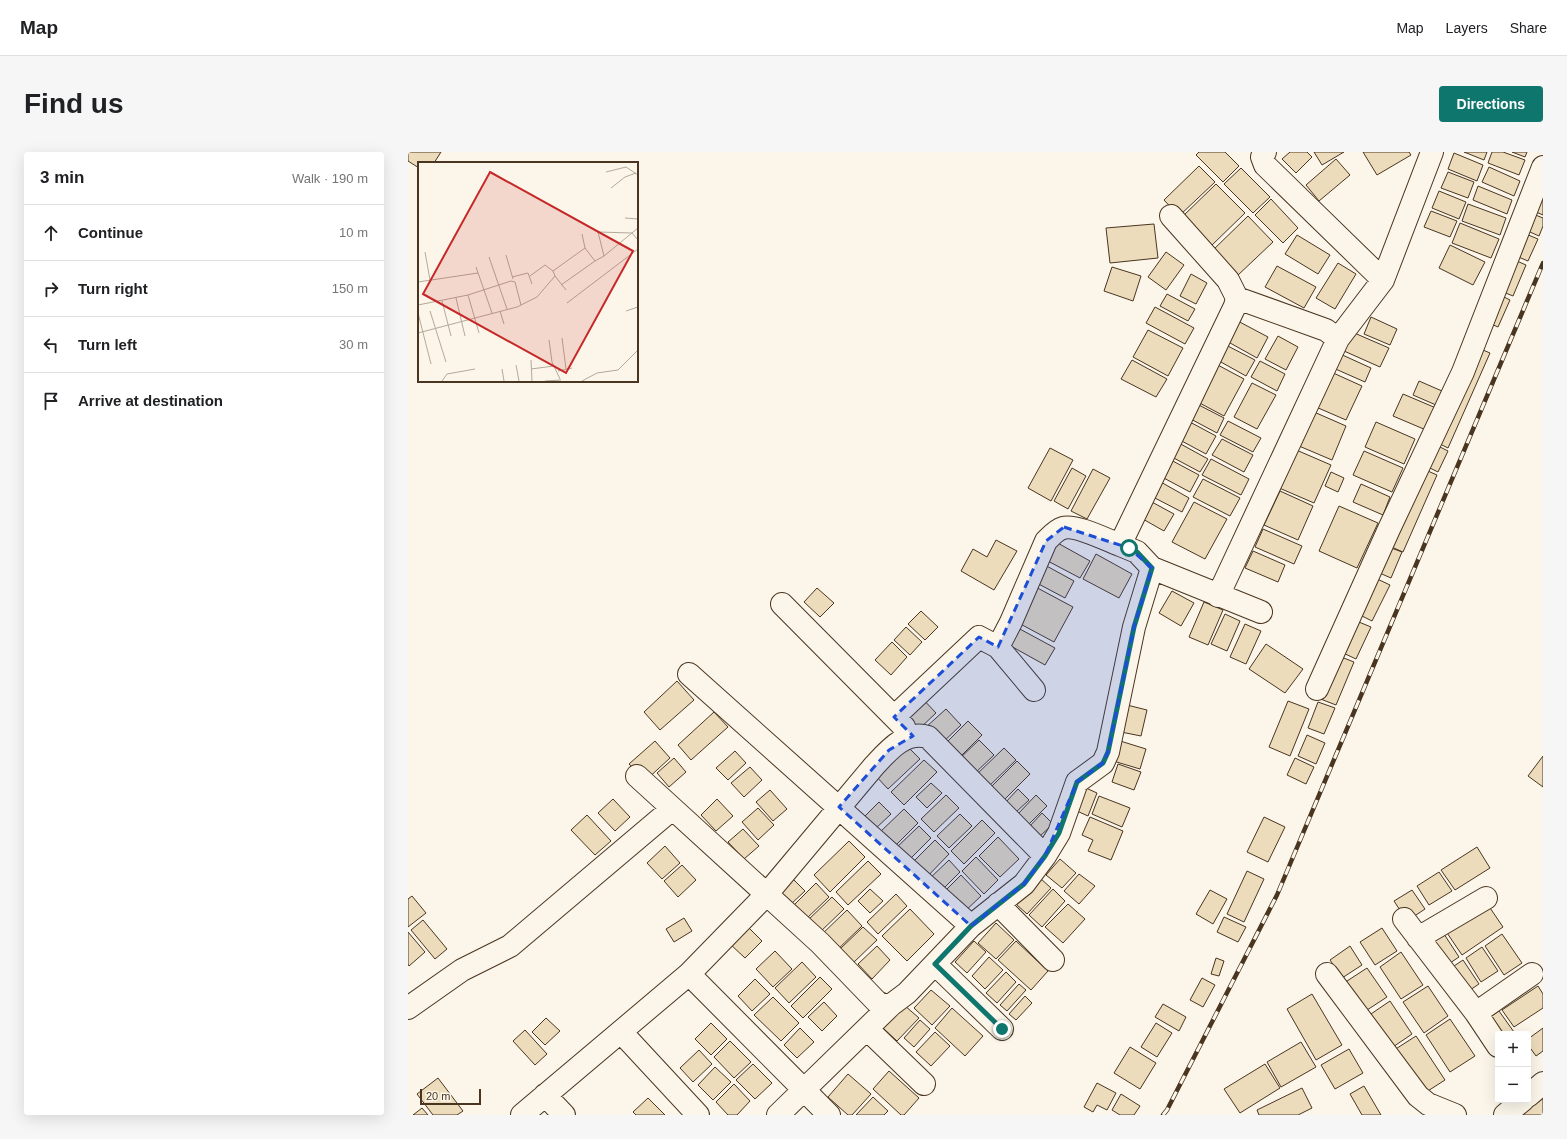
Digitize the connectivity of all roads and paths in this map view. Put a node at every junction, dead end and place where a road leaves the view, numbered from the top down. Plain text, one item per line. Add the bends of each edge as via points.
1 (1265, 152) edge
2 (1432, 152) edge
3 (1543, 167) edge
4 (1171, 216) dead end
5 (1383, 280) junction
6 (1237, 298) junction
7 (1338, 339) junction
8 (1120, 545) junction
9 (1152, 568) junction
10 (1218, 596) junction
11 (782, 604) dead end
12 (1261, 612) dead end
13 (998, 647) junction
14 (689, 674) dead end
15 (1318, 689) dead end
16 (1034, 690) dead end
17 (894, 717) junction
18 (913, 736) junction
19 (637, 776) dead end
20 (839, 807) junction
21 (672, 809) junction
22 (1045, 856) junction
23 (766, 895) junction
24 (1486, 898) dead end
25 (998, 904) junction
26 (1404, 919) dead end
27 (971, 926) junction
28 (1418, 938) junction
29 (1053, 960) dead end
30 (935, 964) junction
31 (689, 974) junction
32 (1327, 974) dead end
33 (1532, 974) dead end
34 (891, 1005) junction
35 (408, 1008) edge
36 (1476, 1013) junction
37 (867, 1029) junction
38 (1002, 1029) dead end
39 (621, 1032) junction
40 (1495, 1042) edge
41 (924, 1084) dead end
42 (805, 1089) junction
43 (546, 1095) junction
44 (1519, 1103) edge
45 (1450, 1114) edge
46 (522, 1115) edge
47 (564, 1115) edge
48 (698, 1115) edge
49 (778, 1115) edge
50 (829, 1115) edge
51 (1505, 1115) edge

1 - 5 street via 1262,157 1265,165
2 - 5 street
3 - 15 street via 1463,372 1392,522
4 - 6 street via 1228,280
5 - 7 street
6 - 7 street via 1326,330
6 - 8 street
7 - 10 street
8 - 9 street via 1137,552
8 - 13 street via 1077,529 1064,527 1054,532 1046,541
9 - 10 street
9 - 22 street via 1134,627 1108,752 1103,763 1077,782 1059,833
10 - 12 street
11 - 17 street
13 - 16 street
13 - 17 street via 979,637
14 - 20 street
17 - 18 street
18 - 20 street via 899,741 889,750
18 - 22 street via 922,735 935,742
19 - 21 street
20 - 23 street
20 - 27 street
21 - 23 street
21 - 35 street via 510,946 462,970
22 - 25 street via 1024,884
23 - 31 street
23 - 34 street via 820,943 877,1002
24 - 28 street
25 - 27 street
25 - 29 street
26 - 28 street
27 - 30 street
28 - 36 street
30 - 34 street via 907,993
30 - 38 street
31 - 39 street
31 - 42 street
32 - 45 street via 1418,1096
33 - 36 street
34 - 37 street
36 - 40 street
37 - 41 street
37 - 42 street
39 - 43 street
39 - 48 street
42 - 49 street
42 - 50 street
43 - 46 street
43 - 47 street
44 - 51 street

